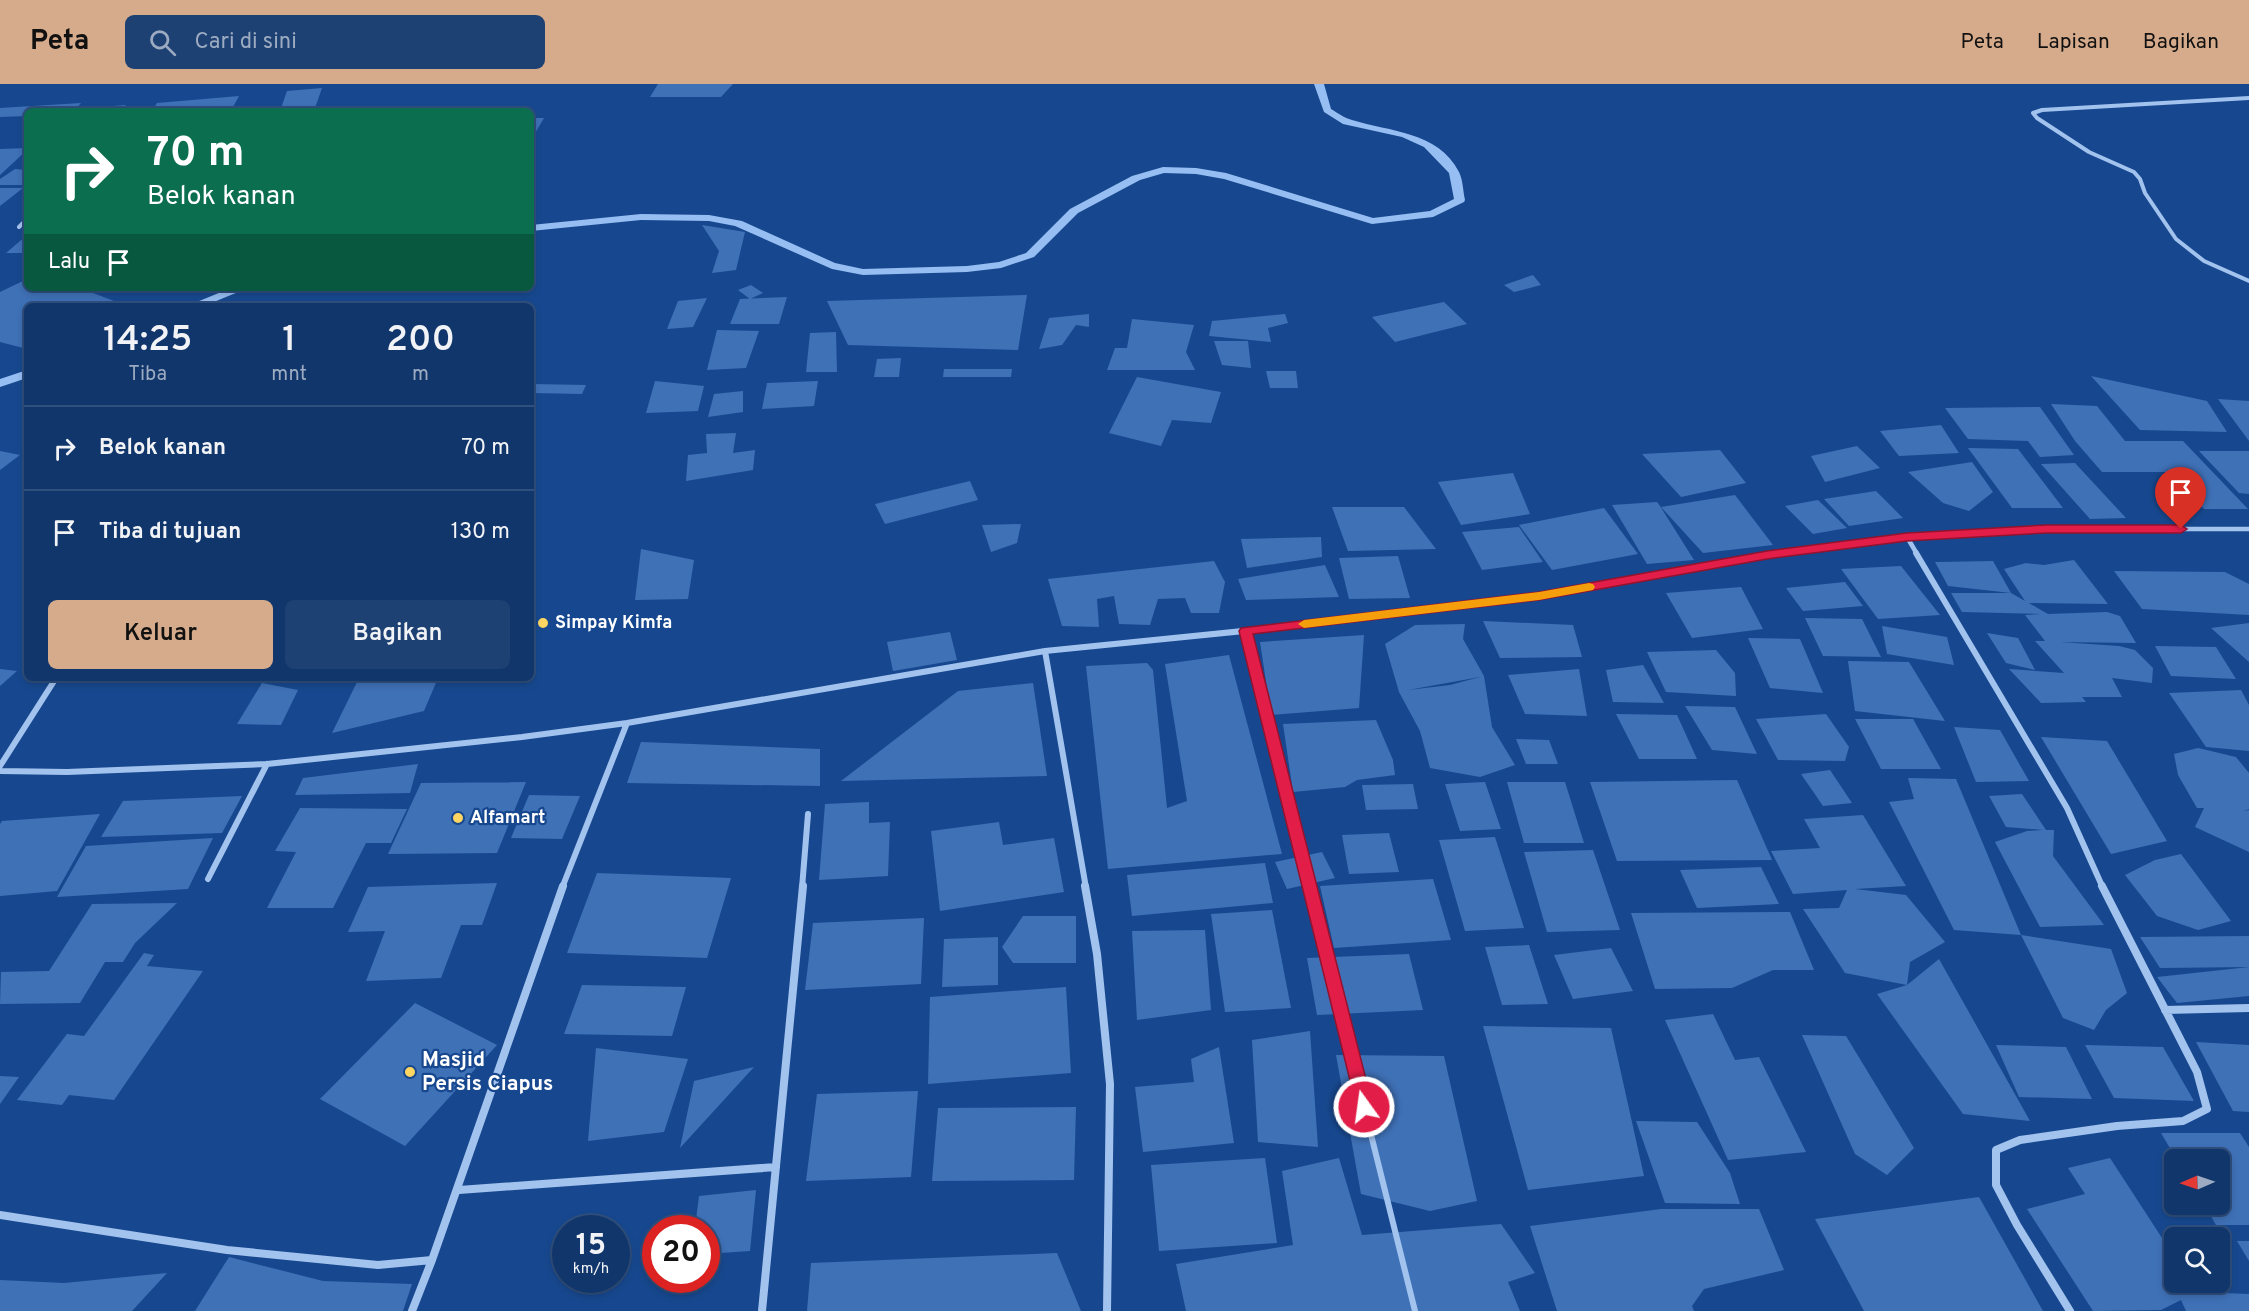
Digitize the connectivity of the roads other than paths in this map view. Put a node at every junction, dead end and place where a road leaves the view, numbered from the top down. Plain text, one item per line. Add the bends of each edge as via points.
1 (2249, 98) edge
2 (2249, 281) edge
3 (2249, 529) edge
4 (1907, 537) junction
5 (1246, 631) junction
6 (1045, 651) junction
7 (54, 681) edge
8 (627, 723) junction
9 (267, 764) junction
10 (0, 766) edge
11 (0, 771) edge
12 (808, 814) dead end
13 (208, 879) dead end
14 (2249, 1008) edge
15 (2165, 1010) junction
16 (776, 1167) junction
17 (459, 1191) junction
18 (0, 1215) edge
19 (432, 1260) junction
20 (411, 1311) edge
21 (762, 1311) edge
22 (1107, 1311) edge
23 (1415, 1311) edge
24 (2070, 1311) edge

1 - 2 street via 2033,113 2089,152 2134,172 2176,239 2204,261
3 - 4 street via 2046,529
4 - 5 street via 1767,555 1539,596
4 - 15 street via 2067,808
5 - 6 street
5 - 23 lane
6 - 8 street
6 - 22 street via 1097,954 1110,1084
7 - 10 street
8 - 9 street
8 - 17 street via 535,964
9 - 11 street
9 - 13 street
12 - 16 street
14 - 15 street
15 - 24 street via 2197,1072 2208,1109 2183,1121 2020,1140 1996,1150 1996,1185
16 - 17 street
16 - 21 street
17 - 19 street
18 - 19 street via 227,1250 378,1265
19 - 20 street

